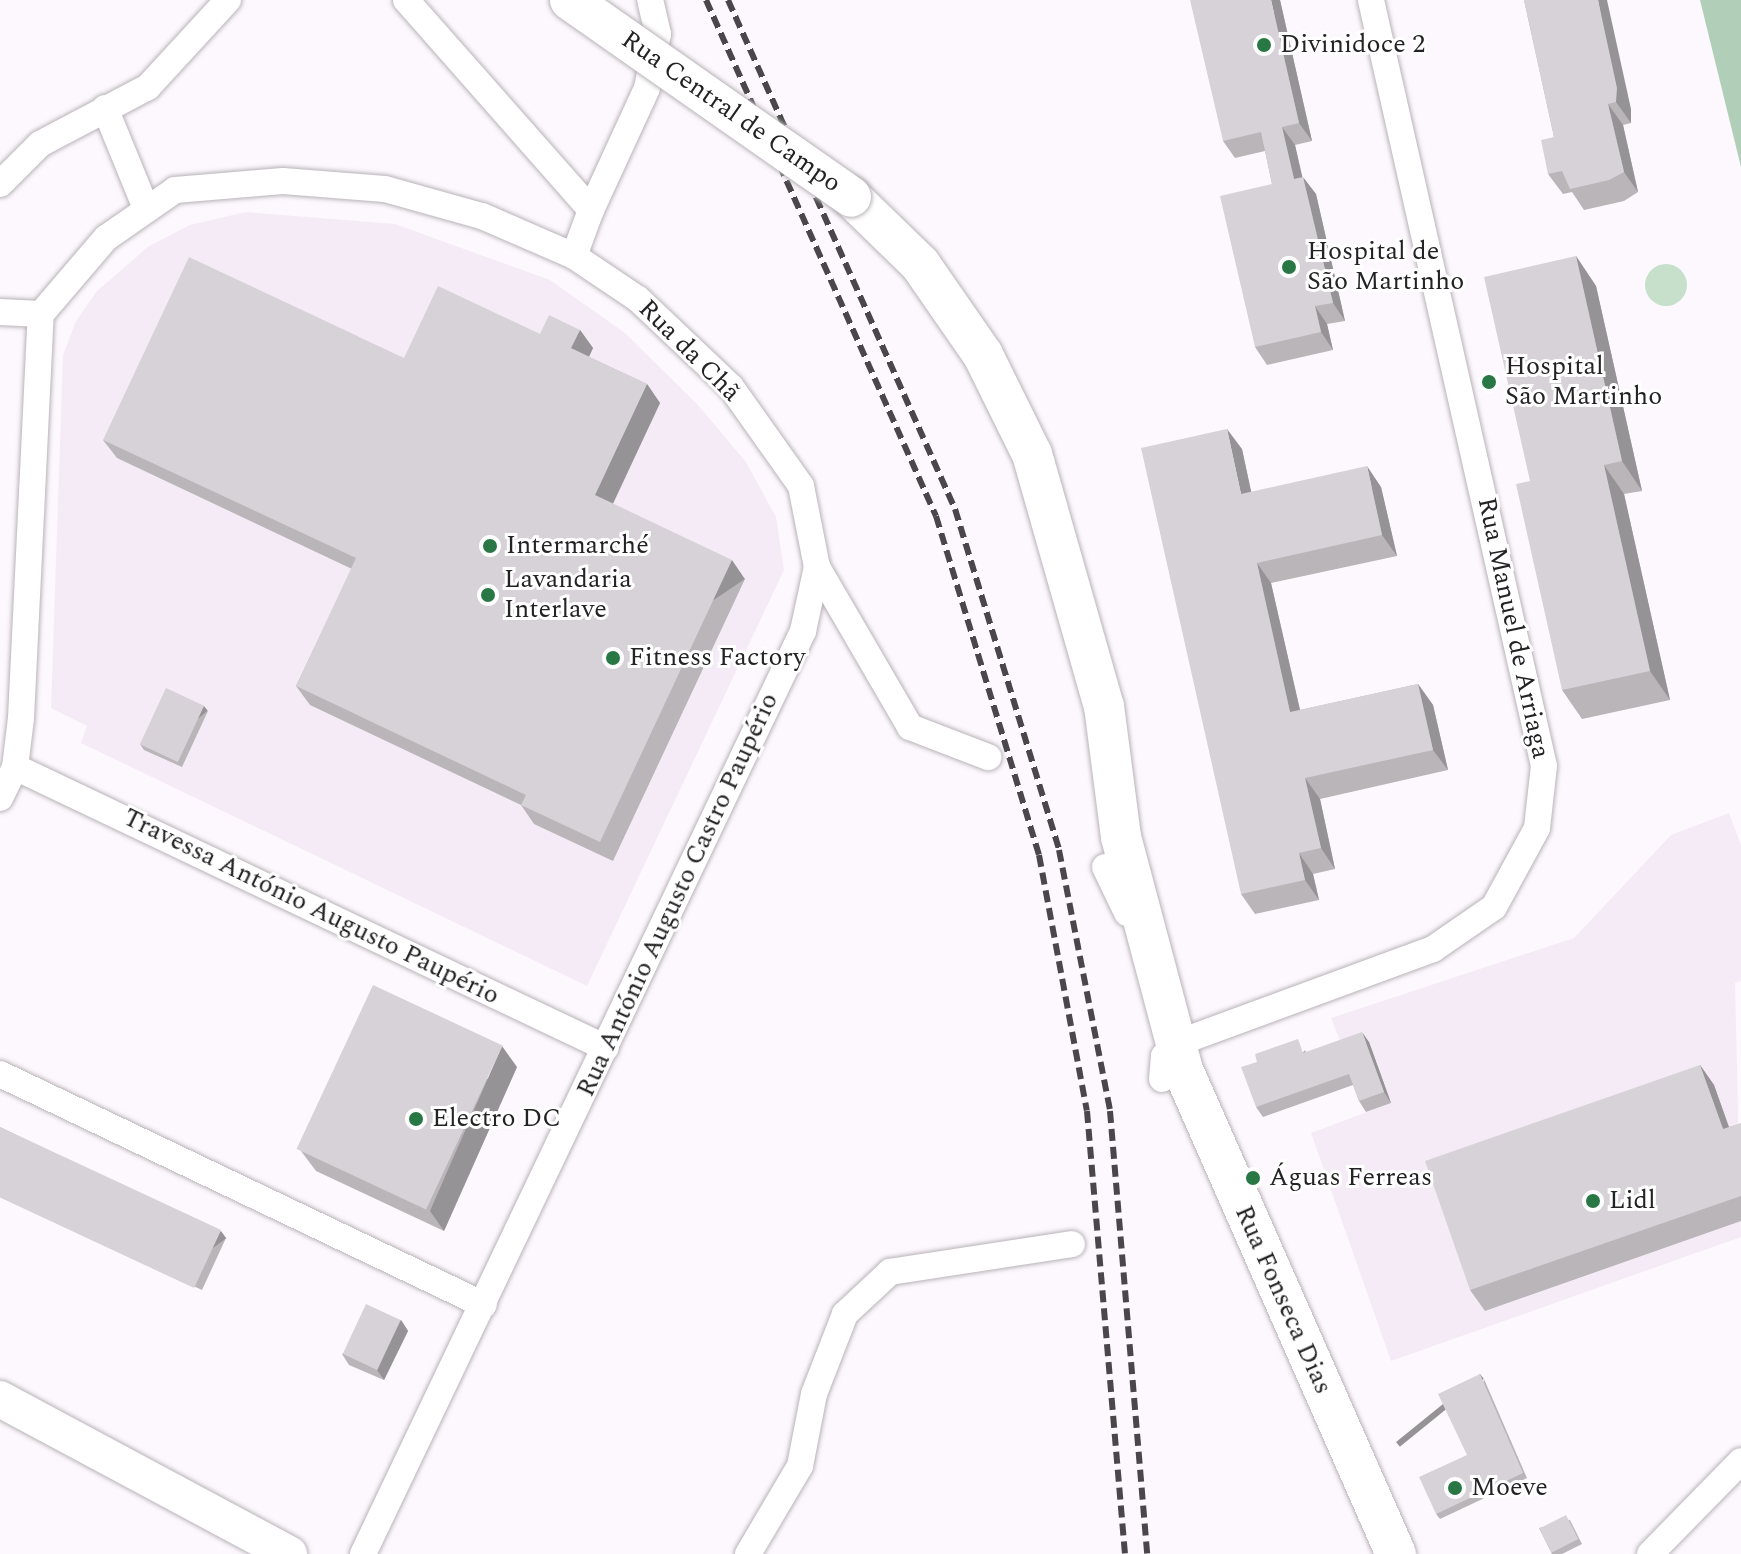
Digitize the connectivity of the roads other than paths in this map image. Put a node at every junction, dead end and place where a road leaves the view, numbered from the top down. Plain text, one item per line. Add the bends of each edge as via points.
1 (228, 0) edge
2 (406, 0) edge
3 (570, 0) edge
4 (650, 0) edge
5 (1371, 0) edge
6 (105, 108) junction
7 (0, 184) edge
8 (851, 197) joint
9 (145, 206) junction
10 (591, 210) junction
11 (574, 256) junction
12 (0, 312) edge
13 (41, 314) junction
14 (817, 567) junction
15 (1078, 614) junction
16 (988, 757) dead end
17 (15, 767) junction
18 (0, 798) edge
19 (606, 1048) junction
20 (1169, 1062) junction
21 (0, 1074) edge
22 (1072, 1244) dead end
23 (484, 1305) junction
24 (0, 1399) edge
25 (1741, 1461) edge
26 (289, 1554) edge
27 (363, 1554) edge
28 (748, 1554) edge
29 (1378, 1554) edge
30 (1396, 1554) edge
31 (1650, 1554) edge

1 - 6 street via 148,87
2 - 10 street
3 - 8 main road, Rua Central de Campo, bridge
4 - 10 street via 658,34 647,88
5 - 20 street, Rua Manuel de Arriaga via 1544,766 1537,828 1494,907 1433,949
6 - 7 street via 40,144
6 - 9 street
8 - 15 main road, Rua Fonseca Dias via 920,264 983,355 1032,454
9 - 11 street, Rua da Chã via 175,190 283,181 385,189 482,216
9 - 13 street, Rua da Chã via 70,276
10 - 11 street
11 - 14 street, Rua da Chã via 638,299 731,387 801,486
12 - 13 street
13 - 17 street
14 - 16 street, Rua da Chã via 910,727
14 - 19 street, Rua António Augusto Castro Paupério via 803,631
15 - 20 main road, Rua Fonseca Dias via 1104,706 1121,837
15 - 20 main road, Rua Fonseca Dias via 1105,867
17 - 18 street
17 - 19 street, Travessa António Augusto Paupério
19 - 23 street, Rua António Augusto Castro Paupério
20 - 29 main road, Rua Fonseca Dias via 1220,1221
20 - 30 main road, Rua Fonseca Dias via 1201,1120
21 - 23 street
22 - 28 street via 890,1272 845,1314 814,1394 800,1466
23 - 27 street, Rua António Augusto Castro Paupério
24 - 26 street
25 - 31 street

